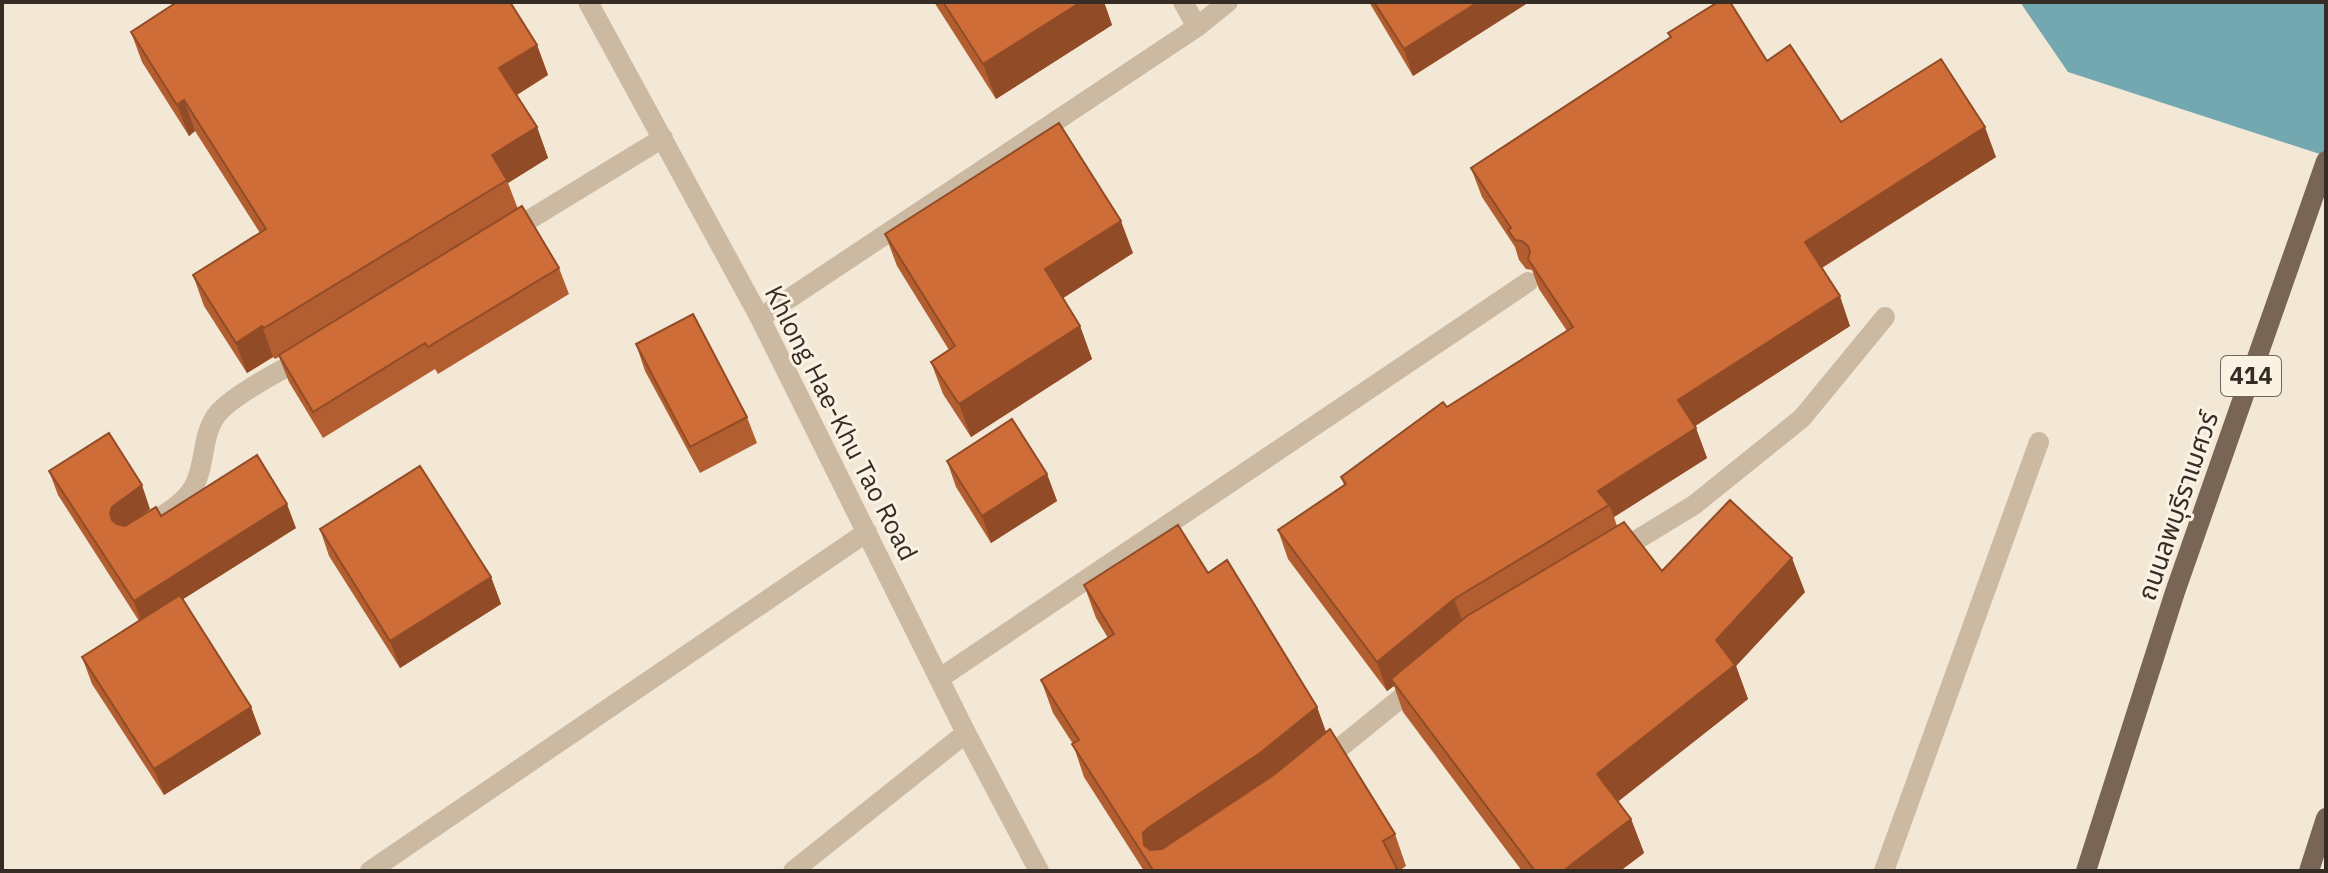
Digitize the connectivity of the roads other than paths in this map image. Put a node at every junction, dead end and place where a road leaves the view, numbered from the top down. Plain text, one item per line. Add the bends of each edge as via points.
1 (588, 2) edge
2 (1183, 2) edge
3 (1228, 2) edge
4 (1197, 27) junction
5 (663, 138) junction
6 (2326, 161) edge
7 (489, 244) edge
8 (1528, 282) edge
9 (1885, 317) dead end
10 (760, 318) junction
11 (328, 342) edge
12 (2039, 442) dead end
13 (867, 532) junction
14 (132, 537) edge
15 (1603, 560) edge
16 (1436, 669) edge
17 (940, 678) junction
18 (966, 733) junction
19 (1304, 777) edge
20 (2326, 818) edge
21 (1886, 870) edge
22 (370, 871) edge
23 (793, 871) edge
24 (1039, 871) edge
25 (2086, 871) edge
26 (2309, 871) edge

1 - 5 street, Khlong Hae-Khu Tao Road
2 - 4 street
3 - 4 street
4 - 10 street
5 - 7 street
5 - 10 street, Khlong Hae-Khu Tao Road
6 - 25 main road, ถนนลพบุรีราเมศวร์ / 414 via 2175,592
8 - 17 street
9 - 15 street via 1802,418 1694,505
10 - 13 street, Khlong Hae-Khu Tao Road
11 - 14 street via 219,412 207,430 192,489
12 - 21 street
13 - 17 street, Khlong Hae-Khu Tao Road
13 - 22 street
16 - 19 street
17 - 18 street, Khlong Hae-Khu Tao Road
18 - 23 street
18 - 24 street, Khlong Hae-Khu Tao Road
20 - 26 main road

